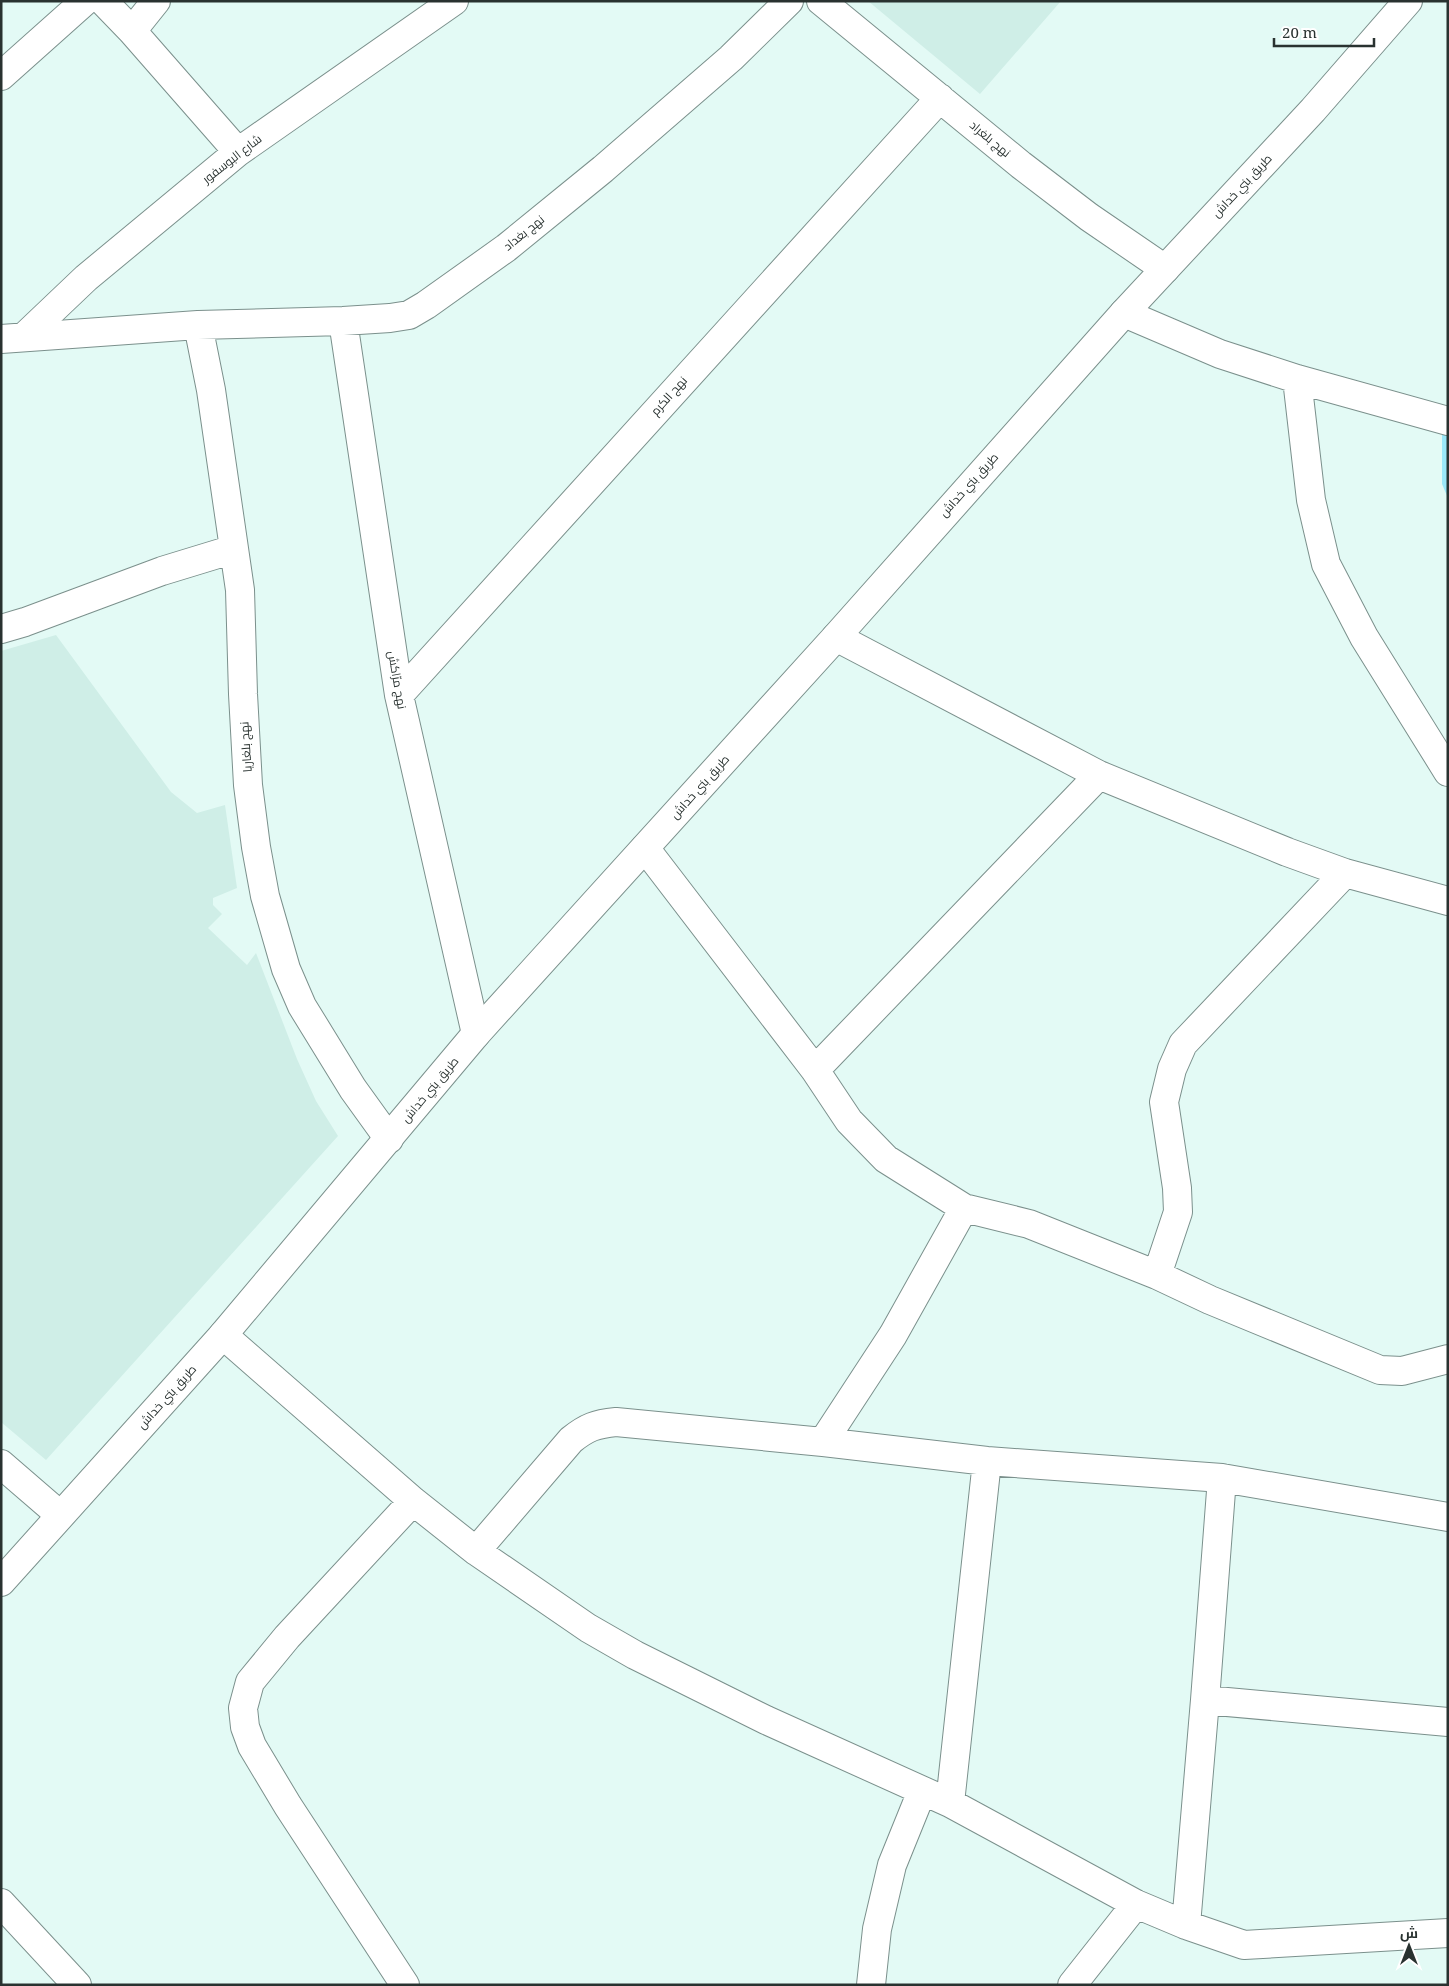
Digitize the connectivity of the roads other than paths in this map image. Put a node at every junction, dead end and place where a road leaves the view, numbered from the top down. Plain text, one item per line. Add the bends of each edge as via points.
1 (85, 1) edge
2 (104, 1) edge
3 (156, 1) edge
4 (454, 1) edge
5 (789, 1) edge
6 (1408, 1) edge
7 (824, 2) edge
8 (132, 31) junction
9 (1, 76) edge
10 (940, 98) junction
11 (238, 152) junction
12 (1165, 269) junction
13 (1124, 313) junction
14 (343, 320) junction
15 (198, 325) junction
16 (13, 337) edge
17 (1297, 380) junction
18 (1448, 421) edge
19 (234, 549) junction
20 (1, 629) edge
21 (836, 637) junction
22 (399, 695) junction
23 (1448, 772) edge
24 (1098, 775) junction
25 (645, 848) junction
26 (1345, 872) junction
27 (1448, 902) edge
28 (476, 1034) junction
29 (816, 1070) junction
30 (389, 1139) junction
31 (964, 1208) junction
32 (1157, 1275) junction
33 (223, 1335) junction
34 (1448, 1359) edge
35 (823, 1442) junction
36 (987, 1461) junction
37 (1, 1464) edge
38 (1222, 1478) junction
39 (413, 1501) junction
40 (60, 1515) junction
41 (1448, 1517) edge
42 (476, 1551) junction
43 (1, 1582) edge
44 (1206, 1700) junction
45 (1448, 1722) edge
46 (922, 1791) junction
47 (950, 1804) junction
48 (1, 1903) edge
49 (1136, 1904) junction
50 (1186, 1925) junction
51 (1448, 1934) edge
52 (77, 1985) edge
53 (404, 1985) edge
54 (871, 1985) edge
55 (1072, 1985) edge

1 - 9 street
2 - 8 street
3 - 8 street
4 - 11 street, شارع البوسفور
5 - 14 street, نهج بغداد via 731,58 603,169 506,248 426,306 400,317
6 - 12 street, طريق بني خداش via 1313,110
7 - 10 street, نهج بلغراد
8 - 11 street
10 - 12 street, نهج بلغراد via 1020,165
10 - 22 street, نهج الكرم
11 - 16 street, شارع البوسفور
12 - 13 street, طريق بني خداش
13 - 17 street via 1220,354
13 - 21 street, طريق بني خداش
14 - 15 street, نهج بغداد
14 - 22 street, نهج مرّاكش
15 - 16 street, نهج بغداد
15 - 19 street, نهج بلغاريا via 211,390
17 - 18 street
17 - 23 street via 1311,500 1326,564 1364,637
19 - 20 street
19 - 30 street, نهج بلغاريا via 240,590 248,785 265,896 286,969 302,1006 353,1089
21 - 24 street
21 - 25 street, طريق بني خداش
22 - 28 street, نهج مرّاكش
24 - 26 street via 1287,852
24 - 29 street
25 - 28 street, طريق بني خداش
25 - 29 street
26 - 27 street
26 - 32 street via 1183,1044 1172,1069 1164,1102 1178,1212
28 - 30 street, طريق بني خداش
29 - 31 street via 849,1121 886,1158
30 - 33 street, طريق بني خداش
31 - 32 street via 1029,1224
31 - 35 street via 893,1336
32 - 34 street via 1380,1370 1402,1370
33 - 39 street
33 - 40 street, طريق بني خداش
35 - 36 street
35 - 42 street via 616,1422 595,1424 571,1440
36 - 38 street
36 - 47 street
37 - 40 street
38 - 41 street
38 - 44 street
39 - 42 street
39 - 53 street via 287,1637 250,1682 243,1708 252,1746
40 - 43 street, طريق بني خداش
42 - 46 street via 588,1628 635,1655 766,1720
44 - 45 street
44 - 50 street
46 - 47 street
46 - 54 street via 892,1865 877,1929
47 - 49 street
48 - 52 street
49 - 50 street
49 - 55 street
50 - 51 street via 1244,1945

